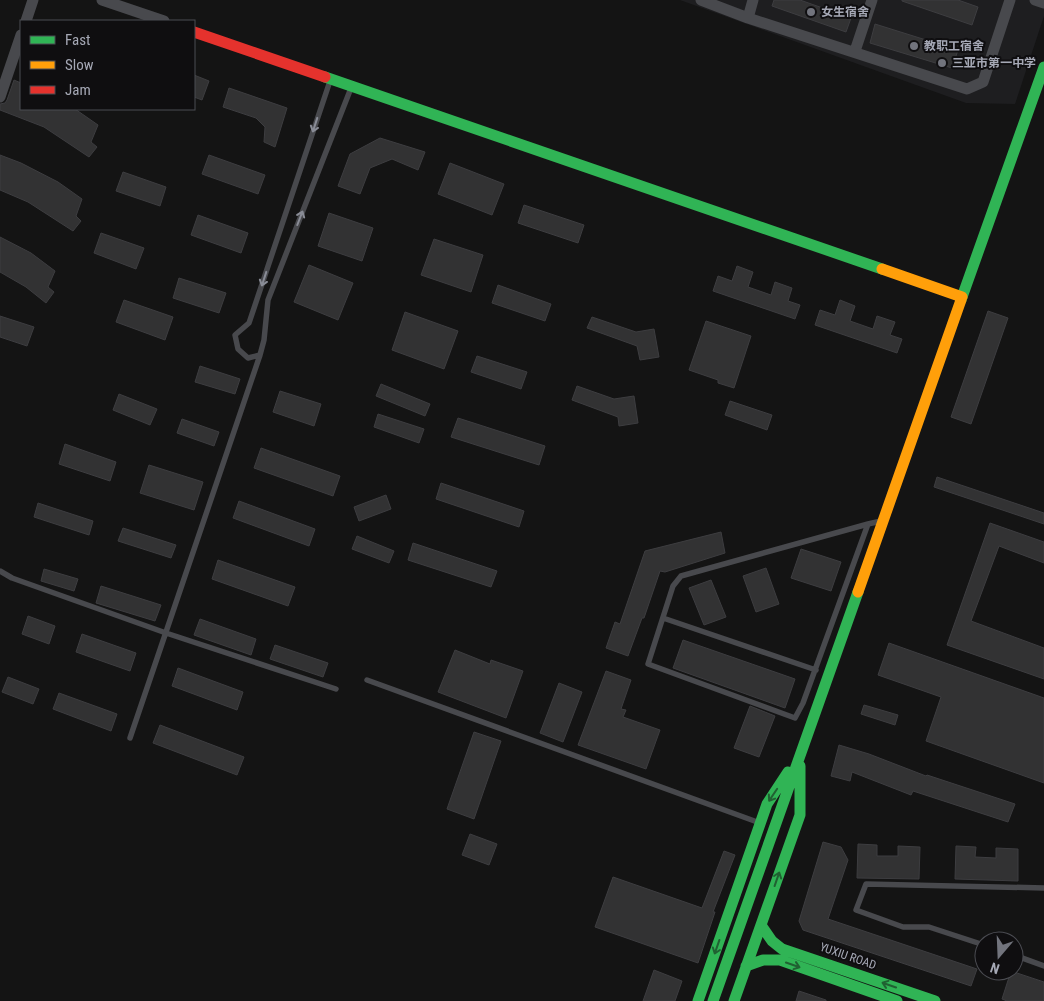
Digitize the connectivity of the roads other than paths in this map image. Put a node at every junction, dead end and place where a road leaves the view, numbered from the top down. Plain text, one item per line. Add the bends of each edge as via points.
1 (33, 0) edge
2 (102, 0) edge
3 (701, 0) edge
4 (753, 0) edge
5 (872, 0) edge
6 (1010, 0) edge
7 (1035, 0) edge
8 (1044, 3) edge
9 (748, 18) junction
10 (26, 20) edge
11 (161, 20) edge
12 (195, 32) edge
13 (20, 38) edge
14 (855, 52) junction
15 (1044, 66) edge
16 (331, 79) junction
17 (352, 86) junction
18 (0, 96) edge
19 (962, 297) junction
20 (260, 355) junction
21 (883, 520) junction
22 (868, 524) junction
23 (0, 571) edge
24 (663, 618) junction
25 (166, 633) junction
26 (816, 670) junction
27 (367, 680) dead end
28 (336, 688) dead end
29 (130, 738) dead end
30 (800, 754) junction
31 (760, 823) junction
32 (1044, 888) edge
33 (761, 925) junction
34 (974, 942) edge
35 (1024, 959) edge
36 (746, 966) junction
37 (1044, 966) edge
38 (698, 1001) edge
39 (713, 1001) edge
40 (734, 1001) edge
41 (897, 1001) edge
42 (935, 1001) edge

1 - 10 street
2 - 11 street
3 - 9 street
4 - 9 street
5 - 14 street
6 - 14 street via 983,82 967,89
7 - 8 street
9 - 14 street
12 - 16 street
13 - 18 street
15 - 19 street
16 - 17 street
16 -> 20 lane via 249,323 235,335 238,349 248,358
17 - 19 street
20 -> 17 lane via 268,300
19 - 21 street
20 - 25 lane
21 - 22 lane
21 - 30 street
22 - 24 lane via 681,576 673,586
22 - 26 lane
23 - 25 lane
24 - 26 lane
24 - 26 lane via 648,664 795,718
25 - 28 lane
25 - 29 lane
27 - 31 lane
30 -> 31 street via 767,804
33 -> 30 street via 800,815
30 - 39 street
31 -> 38 street
32 - 34 lane via 866,884 856,910 903,927 929,927
33 - 36 street
42 -> 33 street, YUXIU ROAD via 782,949 769,939
35 - 37 lane
36 - 40 street
36 -> 41 street via 763,960 780,960

